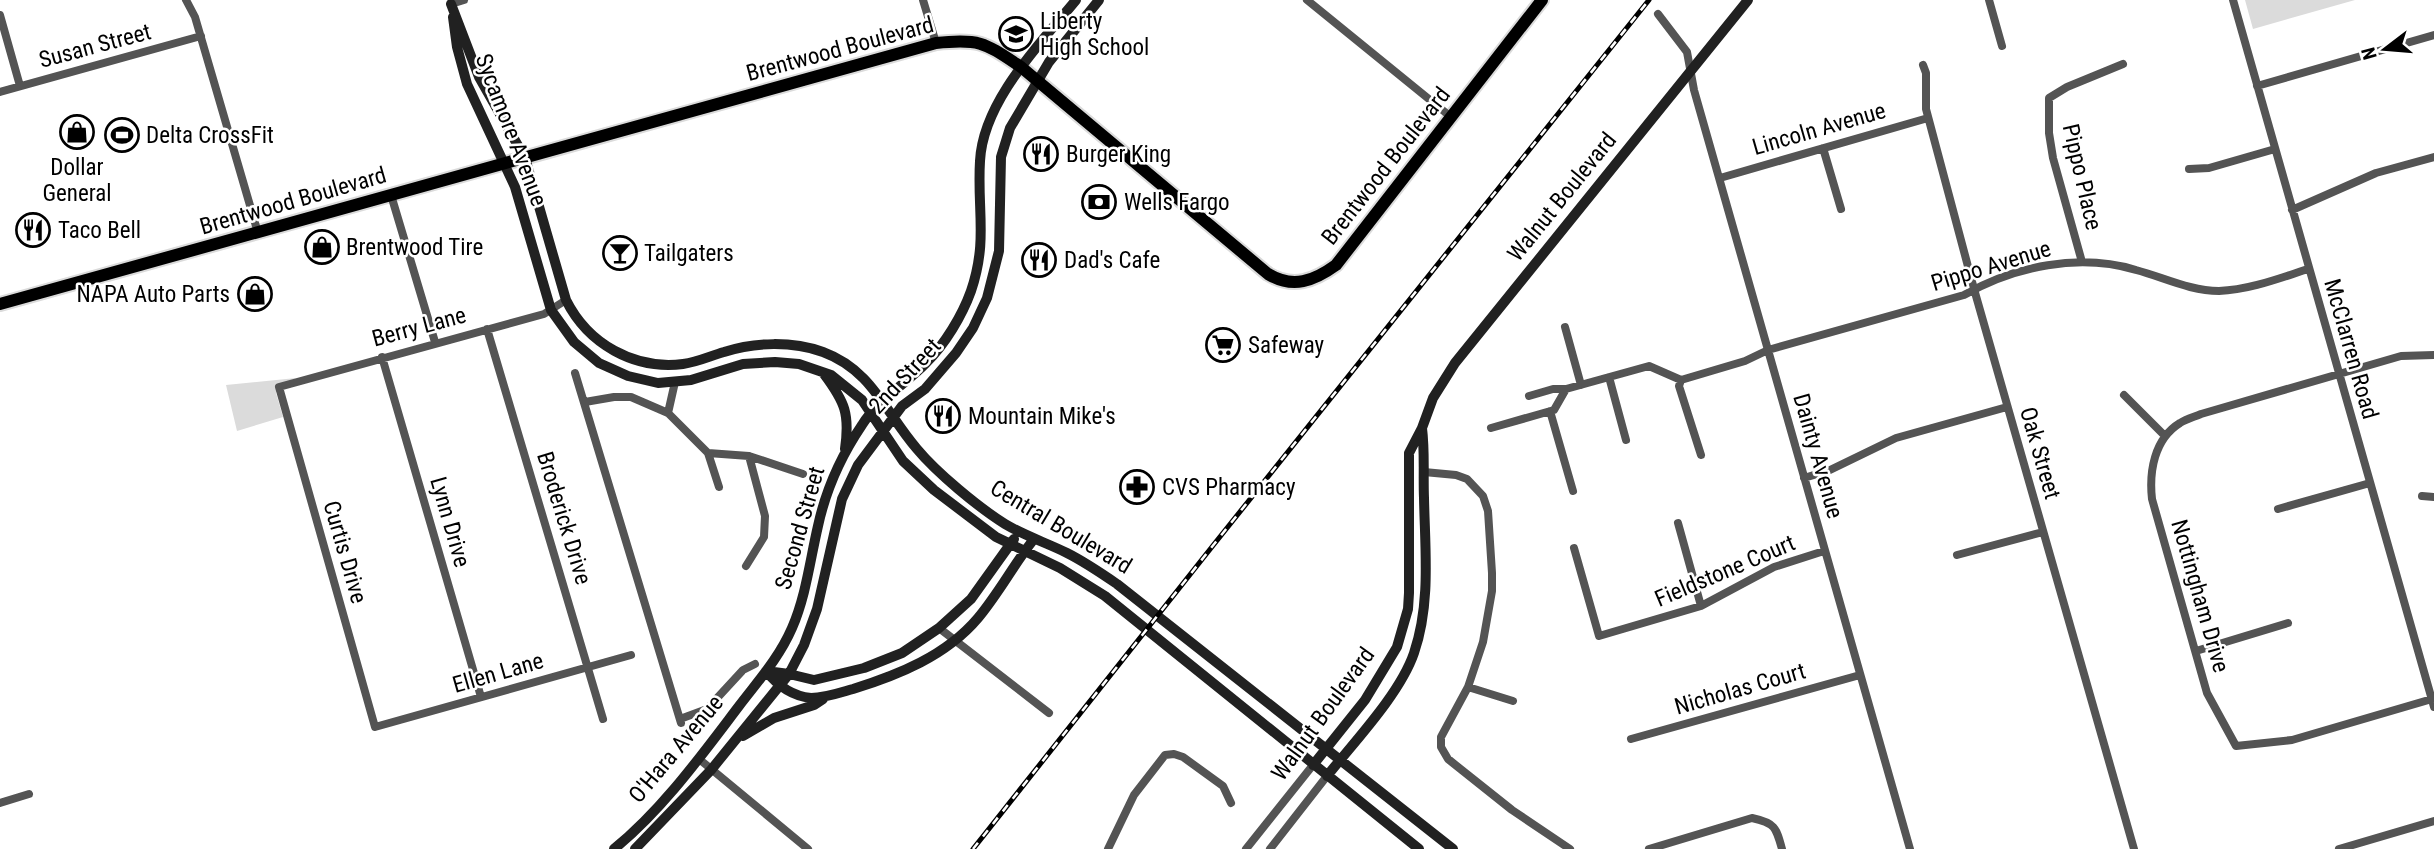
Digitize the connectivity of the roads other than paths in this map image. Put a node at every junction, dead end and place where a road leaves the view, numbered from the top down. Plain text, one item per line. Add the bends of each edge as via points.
1 (186, 0) edge
2 (464, 0) edge
3 (923, 0) edge
4 (1076, 0) edge
5 (1099, 0) edge
6 (1542, 0) edge
7 (1748, 0) edge
8 (1989, 0) edge
9 (2233, 0) edge
10 (450, 2) edge
11 (1312, 2) edge
12 (1658, 13) dead end
13 (0, 15) edge
14 (2434, 35) edge
15 (201, 36) junction
16 (936, 43) junction
17 (2002, 46) dead end
18 (2123, 64) dead end
19 (1923, 65) dead end
20 (1021, 67) junction
21 (1690, 72) junction
22 (1037, 81) junction
23 (20, 86) junction
24 (2257, 86) junction
25 (0, 92) edge
26 (1451, 117) junction
27 (1928, 118) junction
28 (1823, 148) junction
29 (2275, 149) junction
30 (2434, 157) edge
31 (525, 158) junction
32 (504, 163) junction
33 (2189, 169) dead end
34 (1720, 178) junction
35 (391, 195) junction
36 (1841, 209) dead end
37 (2292, 210) junction
38 (258, 233) junction
39 (2082, 262) junction
40 (2308, 269) junction
41 (1974, 289) junction
42 (566, 300) junction
43 (0, 304) edge
44 (551, 310) junction
45 (1565, 327) dead end
46 (487, 329) junction
47 (435, 342) junction
48 (1768, 350) junction
49 (2434, 355) edge
50 (382, 357) junction
51 (823, 372) junction
52 (575, 373) dead end
53 (2338, 374) junction
54 (1609, 377) junction
55 (1681, 380) junction
56 (675, 382) junction
57 (1581, 385) junction
58 (279, 387) joint
59 (1566, 389) junction
60 (1529, 396) dead end
61 (2124, 396) dead end
62 (883, 401) junction
63 (585, 402) junction
64 (2007, 407) junction
65 (1550, 411) junction
66 (668, 413) junction
67 (871, 414) junction
68 (893, 417) junction
69 (1422, 428) junction
70 (1491, 428) dead end
71 (882, 431) junction
72 (2165, 436) junction
73 (1626, 440) dead end
74 (708, 453) junction
75 (844, 455) junction
76 (1701, 455) dead end
77 (749, 456) junction
78 (1424, 472) junction
79 (803, 474) dead end
80 (1804, 478) junction
81 (2370, 483) junction
82 (719, 487) dead end
83 (1573, 491) dead end
84 (2422, 496) dead end
85 (2434, 498) edge
86 (2278, 509) dead end
87 (1678, 523) dead end
88 (1020, 532) junction
89 (2043, 532) junction
90 (1034, 539) junction
91 (1010, 544) junction
92 (1574, 548) dead end
93 (1024, 551) junction
94 (1824, 551) junction
95 (1956, 555) dead end
96 (746, 566) dead end
97 (1701, 606) junction
98 (2288, 623) dead end
99 (939, 628) junction
100 (954, 639) junction
101 (2196, 651) junction
102 (631, 655) dead end
103 (755, 664) dead end
104 (588, 667) junction
105 (765, 671) junction
106 (789, 674) junction
107 (1860, 675) junction
108 (779, 686) junction
109 (1468, 687) junction
110 (828, 696) junction
111 (481, 697) junction
112 (1514, 701) dead end
113 (2433, 703) edge
114 (1049, 713) dead end
115 (603, 719) dead end
116 (375, 727) joint
117 (1631, 739) dead end
118 (735, 741) junction
119 (1326, 750) junction
120 (699, 759) junction
121 (1340, 760) junction
122 (1313, 765) junction
123 (711, 769) junction
124 (1326, 776) junction
125 (29, 794) dead end
126 (0, 803) edge
127 (1231, 803) dead end
128 (2434, 821) edge
129 (1273, 848) edge
130 (614, 849) edge
131 (635, 849) edge
132 (808, 849) edge
133 (1108, 849) edge
134 (1246, 849) edge
135 (1419, 849) edge
136 (1453, 849) edge
137 (1570, 849) edge
138 (1649, 849) edge
139 (1782, 849) edge
140 (1910, 849) edge
141 (2134, 849) edge
142 (2339, 849) edge

1 - 15 street
2 - 10 street
3 - 16 street
4 - 20 street, 2nd Street
5 - 22 street, 2nd Street
6 - 26 main road, Brentwood Boulevard
7 - 21 street, Walnut Boulevard
8 - 17 street
9 - 24 street, McClarren Road
10 - 31 street, Sycamore Avenue via 479,77
10 - 32 street, Sycamore Avenue via 467,84
11 - 26 street
12 - 21 street, Dainty Avenue via 1687,52
13 - 23 street
14 - 24 street
15 - 23 street, Susan Street
15 - 38 street
16 - 20 main road, Brentwood Boulevard via 982,43
16 - 31 main road, Brentwood Boulevard
18 - 39 street, Pippo Place via 2049,98 2053,158
19 - 27 street, Oak Street
20 - 22 main road, Brentwood Boulevard
20 - 62 street, 2nd Street via 988,128 980,159 982,246 968,298 926,363
21 - 34 street, Dainty Avenue
21 - 69 street, Walnut Boulevard via 1455,363 1433,398
22 - 26 main road, Brentwood Boulevard via 1268,274 1291,282 1303,283 1336,265
22 - 68 street, 2nd Street via 1010,128 1001,157 999,251 984,306 949,362
23 - 25 street, Susan Street
24 - 29 street, McClarren Road
27 - 28 street, Lincoln Avenue
27 - 41 street, Oak Street
28 - 34 street, Lincoln Avenue
28 - 36 street
29 - 33 street via 2209,168
29 - 37 street, McClarren Road
30 - 37 street via 2376,173
31 - 32 main road, Brentwood Boulevard
31 - 42 street, Sycamore Avenue
32 - 35 main road, Brentwood Boulevard
32 - 44 street, Sycamore Avenue
34 - 48 street, Dainty Avenue
35 - 38 main road, Brentwood Boulevard
35 - 47 street
37 - 40 street, McClarren Road
38 - 43 main road, Brentwood Boulevard
39 - 40 street, Pippo Avenue via 2108,262 2190,288 2219,291
39 - 41 street, Pippo Avenue via 2049,265
40 - 53 street, McClarren Road
41 - 48 street, Pippo Avenue
41 - 64 street, Oak Street
42 - 44 street, Berry Lane
42 - 62 street, Central Boulevard via 601,343 638,361 682,364 748,346 795,346 841,362 867,381
44 - 46 street, Berry Lane
44 - 56 street, Central Boulevard via 574,342 599,363 628,376
45 - 57 street
46 - 47 street, Berry Lane
46 - 104 street, Broderick Drive
47 - 50 street, Berry Lane
48 - 55 street, Pippo Avenue
48 - 80 street, Dainty Avenue
49 - 53 street via 2401,356
50 - 58 street, Berry Lane
50 - 111 street, Lynn Drive
51 - 56 street, Central Boulevard via 799,364 743,364
51 - 67 street, Central Boulevard via 847,386
51 - 75 street via 845,411
52 - 63 street
53 - 72 street via 2201,414
53 - 81 street, McClarren Road
54 - 55 street via 1649,366
54 - 57 street
54 - 73 street
55 - 76 street
56 - 66 street
57 - 59 street
58 - 116 street, Curtis Drive
59 - 60 street
59 - 65 street
61 - 72 street
62 - 67 street, Second Street
62 - 68 street, Central Boulevard
63 - 66 street via 631,397
63 - 103 street via 680,721 707,709 743,670
64 - 80 street via 1896,438
64 - 89 street, Oak Street
65 - 70 street
65 - 83 street
66 - 74 street
67 - 71 street, Central Boulevard
67 - 75 street, Second Street
68 - 71 street, 2nd Street
68 - 88 street, Central Boulevard via 919,451 953,483
69 - 78 street, Walnut Boulevard
69 - 119 street, Walnut Boulevard via 1409,453 1410,574 1404,626 1387,666
71 - 91 street, Central Boulevard via 934,490
71 - 106 street, 2nd Street via 858,464 842,499 817,609
72 - 101 street, Nottingham Drive via 2152,463 2152,499
74 - 77 street
74 - 82 street
75 - 105 street, Second Street via 827,494 792,627
77 - 79 street
77 - 96 street via 765,516 764,537
78 - 109 street via 1467,479 1483,496 1488,511 1492,591 1483,642
78 - 121 street, Walnut Boulevard via 1426,592 1414,654 1401,680
80 - 94 street, Dainty Avenue
81 - 86 street
81 - 113 street, McClarren Road
84 - 85 street
87 - 97 street
88 - 90 street, Central Boulevard
88 - 91 street
89 - 95 street
89 - 141 street, Oak Street
90 - 93 street
90 - 119 street, Central Boulevard via 1092,566 1117,584
91 - 93 street, Central Boulevard
91 - 99 street via 971,599
92 - 97 street, Fieldstone Court via 1599,636
93 - 100 street via 977,620
93 - 122 street, Central Boulevard via 1105,596
94 - 97 street, Fieldstone Court via 1774,567
94 - 107 street, Dainty Avenue
98 - 101 street
99 - 100 street
99 - 106 street via 902,653 864,668 814,680
100 - 110 street via 903,672
100 - 114 street
101 - 113 street, Nottingham Drive via 2207,693 2236,746 2292,740
102 - 104 street, Ellen Lane
104 - 111 street, Ellen Lane
104 - 115 street, Broderick Drive
105 - 106 street
105 - 108 street
105 - 120 street, O'Hara Avenue
106 - 108 street, O'Hara Avenue
107 - 117 street, Nicholas Court
107 - 140 street, Dainty Avenue
108 - 110 street via 810,698
108 - 118 street, O'Hara Avenue
109 - 112 street
109 - 137 street via 1441,737 1443,752 1512,810
110 - 118 street via 774,718
111 - 116 street, Ellen Lane
118 - 123 street, O'Hara Avenue
119 - 121 street, Central Boulevard
119 - 122 street, Walnut Boulevard
120 - 123 street
120 - 130 street, O'Hara Avenue
121 - 124 street, Walnut Boulevard
121 - 136 street, Central Boulevard
122 - 124 street, Central Boulevard
122 - 134 street, Walnut Boulevard
123 - 131 street, O'Hara Avenue
123 - 132 street
124 - 129 street, Walnut Boulevard
124 - 135 street, Central Boulevard
125 - 126 street
127 - 133 street via 1223,786 1174,754 1165,755 1134,795
128 - 142 street
138 - 139 street via 1752,818 1768,821

